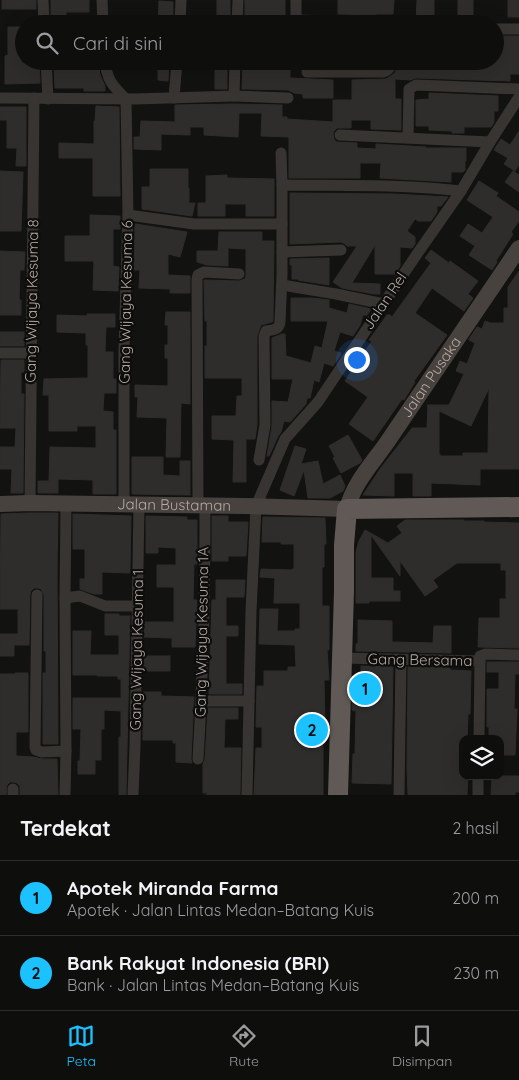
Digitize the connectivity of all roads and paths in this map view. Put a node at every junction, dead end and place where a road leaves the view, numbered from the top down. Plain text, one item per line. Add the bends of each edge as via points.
1 (43, 0) edge
2 (102, 0) edge
3 (181, 0) edge
4 (238, 0) edge
5 (296, 0) edge
6 (44, 15) edge
7 (103, 15) edge
8 (180, 15) edge
9 (237, 15) edge
10 (296, 15) edge
11 (519, 29) edge
12 (504, 30) edge
13 (46, 70) edge
14 (107, 70) edge
15 (176, 70) edge
16 (235, 70) edge
17 (389, 70) edge
18 (307, 72) dead end
19 (519, 89) edge
20 (234, 96) junction
21 (519, 97) edge
22 (0, 98) edge
23 (34, 98) junction
24 (174, 98) junction
25 (288, 98) dead end
26 (48, 99) junction
27 (126, 99) junction
28 (340, 135) dead end
29 (408, 137) junction
30 (490, 142) junction
31 (282, 153) dead end
32 (282, 185) junction
33 (461, 191) junction
34 (128, 215) junction
35 (282, 224) junction
36 (519, 248) edge
37 (341, 250) dead end
38 (282, 252) junction
39 (239, 274) dead end
40 (282, 285) junction
41 (384, 304) junction
42 (0, 352) edge
43 (31, 353) junction
44 (259, 460) dead end
45 (30, 503) junction
46 (0, 504) edge
47 (66, 504) junction
48 (132, 505) junction
49 (201, 506) junction
50 (256, 506) junction
51 (519, 507) edge
52 (346, 509) junction
53 (37, 595) dead end
54 (65, 599) junction
55 (137, 606) junction
56 (519, 655) edge
57 (342, 658) junction
58 (402, 660) junction
59 (480, 661) junction
60 (202, 701) junction
61 (249, 701) junction
62 (479, 735) edge
63 (66, 751) junction
64 (198, 759) dead end
65 (478, 780) edge
66 (65, 795) edge
67 (133, 795) edge
68 (247, 795) edge
69 (338, 795) edge
70 (399, 795) edge
71 (478, 795) edge

1 - 6 street
2 - 7 street
3 - 8 street
4 - 9 street
5 - 10 street
11 - 12 street
13 - 26 street
14 - 27 street via 112,84
15 - 24 street
16 - 20 street
17 - 18 street
19 - 29 street via 416,84 409,89
20 - 24 street
20 - 25 street
21 - 30 street, Jalan Rel
22 - 23 street
23 - 26 street
23 - 43 street, Gang Wijaya Kesuma 8
24 - 27 street
26 - 27 street
27 - 34 street, Gang Wijaya Kesuma 6
28 - 29 street
29 - 30 street
30 - 33 street, Jalan Rel
31 - 32 street
32 - 33 street
32 - 35 street
33 - 41 street, Jalan Rel
34 - 35 street via 194,224
34 - 48 street, Gang Wijaya Kesuma 6 via 124,350
35 - 38 street
36 - 52 main road, Jalan Pusaka via 358,482
37 - 38 street
38 - 40 street
39 - 49 street, Gang Wijaya Kesuma 1A via 204,272 197,279
40 - 41 street
40 - 44 street via 280,325 266,331 264,336 265,425
41 - 50 street, Jalan Rel via 318,402 285,440
42 - 43 street
43 - 45 street, Gang Wijaya Kesuma 8
45 - 46 main road, Jalan Bustaman
45 - 47 main road, Jalan Bustaman
47 - 48 main road, Jalan Bustaman
47 - 54 street
48 - 49 main road, Jalan Bustaman
48 - 55 street, Gang Wijaya Kesuma 1
49 - 50 main road, Jalan Bustaman
49 - 60 street, Gang Wijaya Kesuma 1A via 204,578
50 - 52 main road, Jalan Bustaman
50 - 61 street
51 - 52 highway
52 - 57 highway
53 - 63 street via 35,747 42,752
54 - 55 street via 80,596 105,606
54 - 63 street
55 - 67 street, Gang Wijaya Kesuma 1
56 - 59 street via 485,654 480,656
57 - 58 street, Gang Bersama
57 - 69 highway
58 - 59 street, Gang Bersama
58 - 70 street
59 - 62 street, Gang Bersama
60 - 61 street
60 - 64 street, Gang Wijaya Kesuma 1A
61 - 68 street
63 - 66 street
65 - 71 street

